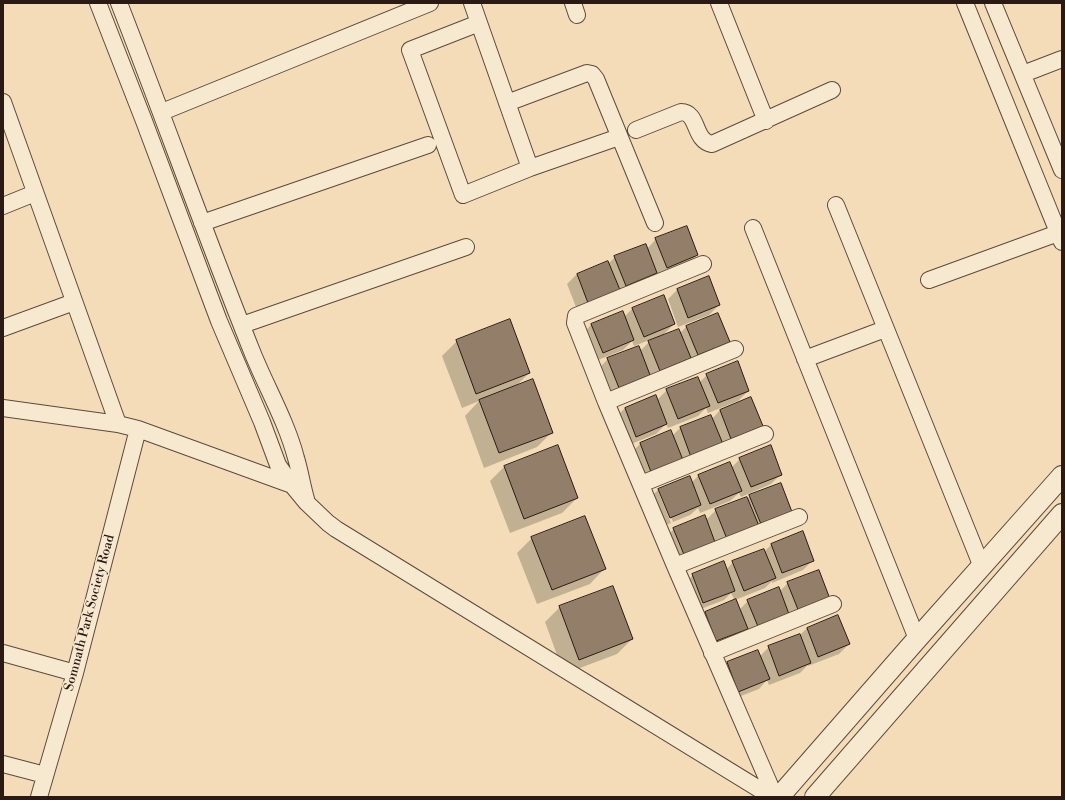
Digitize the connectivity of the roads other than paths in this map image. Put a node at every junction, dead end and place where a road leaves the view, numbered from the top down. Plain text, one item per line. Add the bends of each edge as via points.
1 (98, 3) edge
2 (119, 3) edge
3 (430, 3) edge
4 (472, 3) edge
5 (719, 3) edge
6 (965, 3) edge
7 (994, 3) edge
8 (479, 23) junction
9 (1062, 59) edge
10 (1023, 74) junction
11 (832, 90) dead end
12 (3, 102) edge
13 (507, 103) junction
14 (162, 112) junction
15 (766, 121) junction
16 (636, 130) dead end
17 (619, 137) junction
18 (428, 145) dead end
19 (530, 168) junction
20 (1062, 170) edge
21 (35, 193) junction
22 (836, 204) dead end
23 (3, 206) edge
24 (202, 223) junction
25 (655, 223) dead end
26 (753, 228) dead end
27 (1060, 237) edge
28 (466, 246) dead end
29 (703, 264) dead end
30 (929, 280) dead end
31 (74, 302) junction
32 (242, 325) junction
33 (3, 328) edge
34 (885, 329) junction
35 (735, 349) dead end
36 (805, 359) junction
37 (606, 402) junction
38 (3, 408) edge
39 (118, 424) junction
40 (138, 429) junction
41 (765, 434) dead end
42 (1062, 476) edge
43 (641, 484) junction
44 (292, 485) junction
45 (306, 502) junction
46 (1062, 514) edge
47 (799, 517) dead end
48 (675, 566) junction
49 (982, 567) junction
50 (833, 604) dead end
51 (917, 639) junction
52 (3, 653) edge
53 (712, 653) junction
54 (75, 673) junction
55 (3, 764) edge
56 (44, 775) junction
57 (39, 797) edge
58 (772, 797) edge
59 (775, 797) edge
60 (779, 797) edge
61 (815, 797) edge

1 - 44 street via 219,321 278,465
2 - 14 street
3 - 14 street
4 - 8 street
5 - 15 street
6 - 27 street
7 - 10 street
8 - 13 street
8 - 19 street via 410,50 463,195
9 - 10 street
10 - 20 street
11 - 15 street
12 - 21 street
13 - 17 street via 586,73 592,74
13 - 19 street
14 - 24 street
15 - 16 street via 712,144 702,139 690,114 686,112
17 - 19 street
17 - 25 street
18 - 24 street
21 - 23 street
21 - 31 street
22 - 34 street
24 - 32 street
26 - 36 street
27 - 30 street
28 - 32 street
29 - 37 street via 576,316 575,323
31 - 33 street
31 - 39 street
32 - 45 street via 296,457
34 - 36 street
34 - 49 street
35 - 37 street
36 - 51 street
37 - 43 street
38 - 39 street
39 - 40 street
40 - 44 street
40 - 54 street, Somnath Park Society Road
41 - 43 street
42 - 49 street
43 - 48 street
44 - 45 street
45 - 58 street via 336,529
46 - 61 street
47 - 48 street
48 - 53 street
49 - 51 street
50 - 53 street
51 - 60 street
52 - 54 street
53 - 59 street
54 - 56 street, Somnath Park Society Road
55 - 56 street
56 - 57 street, Somnath Park Society Road

